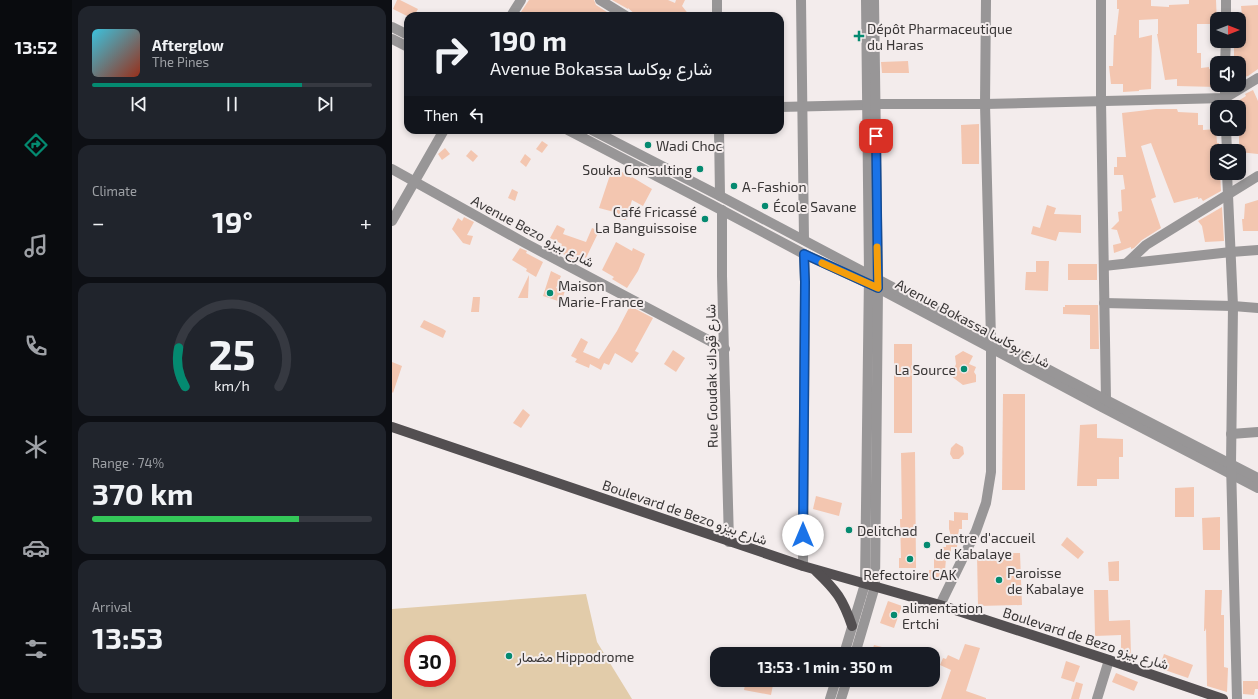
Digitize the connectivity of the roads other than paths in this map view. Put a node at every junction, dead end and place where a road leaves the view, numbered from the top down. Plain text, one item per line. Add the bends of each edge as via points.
1 (521, 0) edge
2 (600, 0) edge
3 (717, 0) edge
4 (801, 0) edge
5 (866, 0) edge
6 (874, 0) edge
7 (986, 0) edge
8 (1101, 0) edge
9 (1226, 0) edge
10 (514, 12) edge
11 (620, 12) edge
12 (718, 12) edge
13 (1226, 12) edge
14 (392, 27) edge
15 (404, 33) edge
16 (392, 38) edge
17 (404, 45) edge
18 (1258, 78) edge
19 (1228, 100) edge
20 (1101, 101) junction
21 (1210, 102) edge
22 (986, 104) junction
23 (871, 105) junction
24 (784, 106) edge
25 (803, 107) junction
26 (442, 134) edge
27 (576, 134) edge
28 (600, 134) edge
29 (719, 134) edge
30 (392, 170) edge
31 (1258, 176) edge
32 (1227, 180) edge
33 (414, 182) junction
34 (1228, 194) junction
35 (720, 196) junction
36 (722, 210) junction
37 (392, 221) edge
38 (804, 240) junction
39 (1258, 250) edge
40 (1231, 252) junction
41 (804, 254) junction
42 (1128, 262) junction
43 (1104, 266) junction
44 (873, 281) junction
45 (1104, 303) junction
46 (1233, 306) junction
47 (1258, 308) edge
48 (991, 344) junction
49 (725, 350) junction
50 (1106, 400) junction
51 (392, 427) edge
52 (1258, 432) edge
53 (1231, 434) junction
54 (1231, 469) junction
55 (1258, 478) edge
56 (1258, 488) edge
57 (729, 542) junction
58 (803, 566) junction
59 (814, 570) junction
60 (870, 585) junction
61 (940, 605) junction
62 (852, 626) junction
63 (846, 647) edge
64 (857, 647) edge
65 (1109, 660) junction
66 (834, 687) edge
67 (845, 687) edge
68 (830, 699) edge
69 (841, 699) edge
70 (1097, 699) edge
71 (1223, 699) edge
72 (1237, 699) edge

1 - 10 street
2 - 11 street
3 - 12 street
4 - 25 street
5 - 23 street
6 - 23 street
7 - 22 street
8 - 20 street
9 - 13 street
14 - 15 street
16 - 17 street
18 - 19 street
20 - 21 street
20 - 22 street
20 - 43 street
22 - 23 street
22 - 48 street
23 - 25 street
23 - 44 street
24 - 25 street
25 - 38 street
26 - 33 street
27 - 36 street, Avenue Bokassa شارع بوكاسا
28 - 35 street, Avenue Bokassa شارع بوكاسا
29 - 35 street
30 - 33 street, Avenue Bezo شارع بيزو
31 - 34 street
32 - 34 street
33 - 37 street
33 - 49 street, Avenue Bezo شارع بيزو
34 - 40 street
34 - 42 street via 1146,245
35 - 38 street, Avenue Bokassa شارع بوكاسا
36 - 41 street, Avenue Bokassa شارع بوكاسا
36 - 49 street, Rue Goudak شارع قوداك
38 - 44 street, Avenue Bokassa شارع بوكاسا
39 - 40 street
40 - 42 street
40 - 46 street
41 - 44 street, Avenue Bokassa شارع بوكاسا
41 - 58 street
42 - 43 street
43 - 45 street
44 - 48 street, Avenue Bokassa شارع بوكاسا
44 - 60 street
45 - 46 street
45 - 50 street
46 - 47 street
46 - 53 street
48 - 50 street, Avenue Bokassa شارع بوكاسا
48 - 54 street, Avenue Bokassa شارع بوكاسا via 1102,407
48 - 61 street via 991,472 986,503 976,531
49 - 57 street, Rue Goudak شارع قوداك
50 - 54 street, Avenue Bokassa شارع بوكاسا
51 - 57 main road, Boulevard de Bezo شارع بيزو
52 - 53 street
53 - 54 street
54 - 55 street, Avenue Bokassa شارع بوكاسا
54 - 56 street, Avenue Bokassa شارع بوكاسا
54 - 72 street
57 - 58 main road, Boulevard de Bezo شارع بيزو
58 - 59 main road, Boulevard de Bezo شارع بيزو
59 - 60 main road, Boulevard de Bezo شارع بيزو
59 - 62 main road via 833,587 846,607
60 - 61 main road, Boulevard de Bezo شارع بيزو
60 - 62 street
60 - 64 street
61 - 65 main road, Boulevard de Bezo شارع بيزو
62 - 63 street
65 - 70 street
65 - 71 main road, Boulevard de Bezo شارع بيزو
66 - 68 street
67 - 69 street

